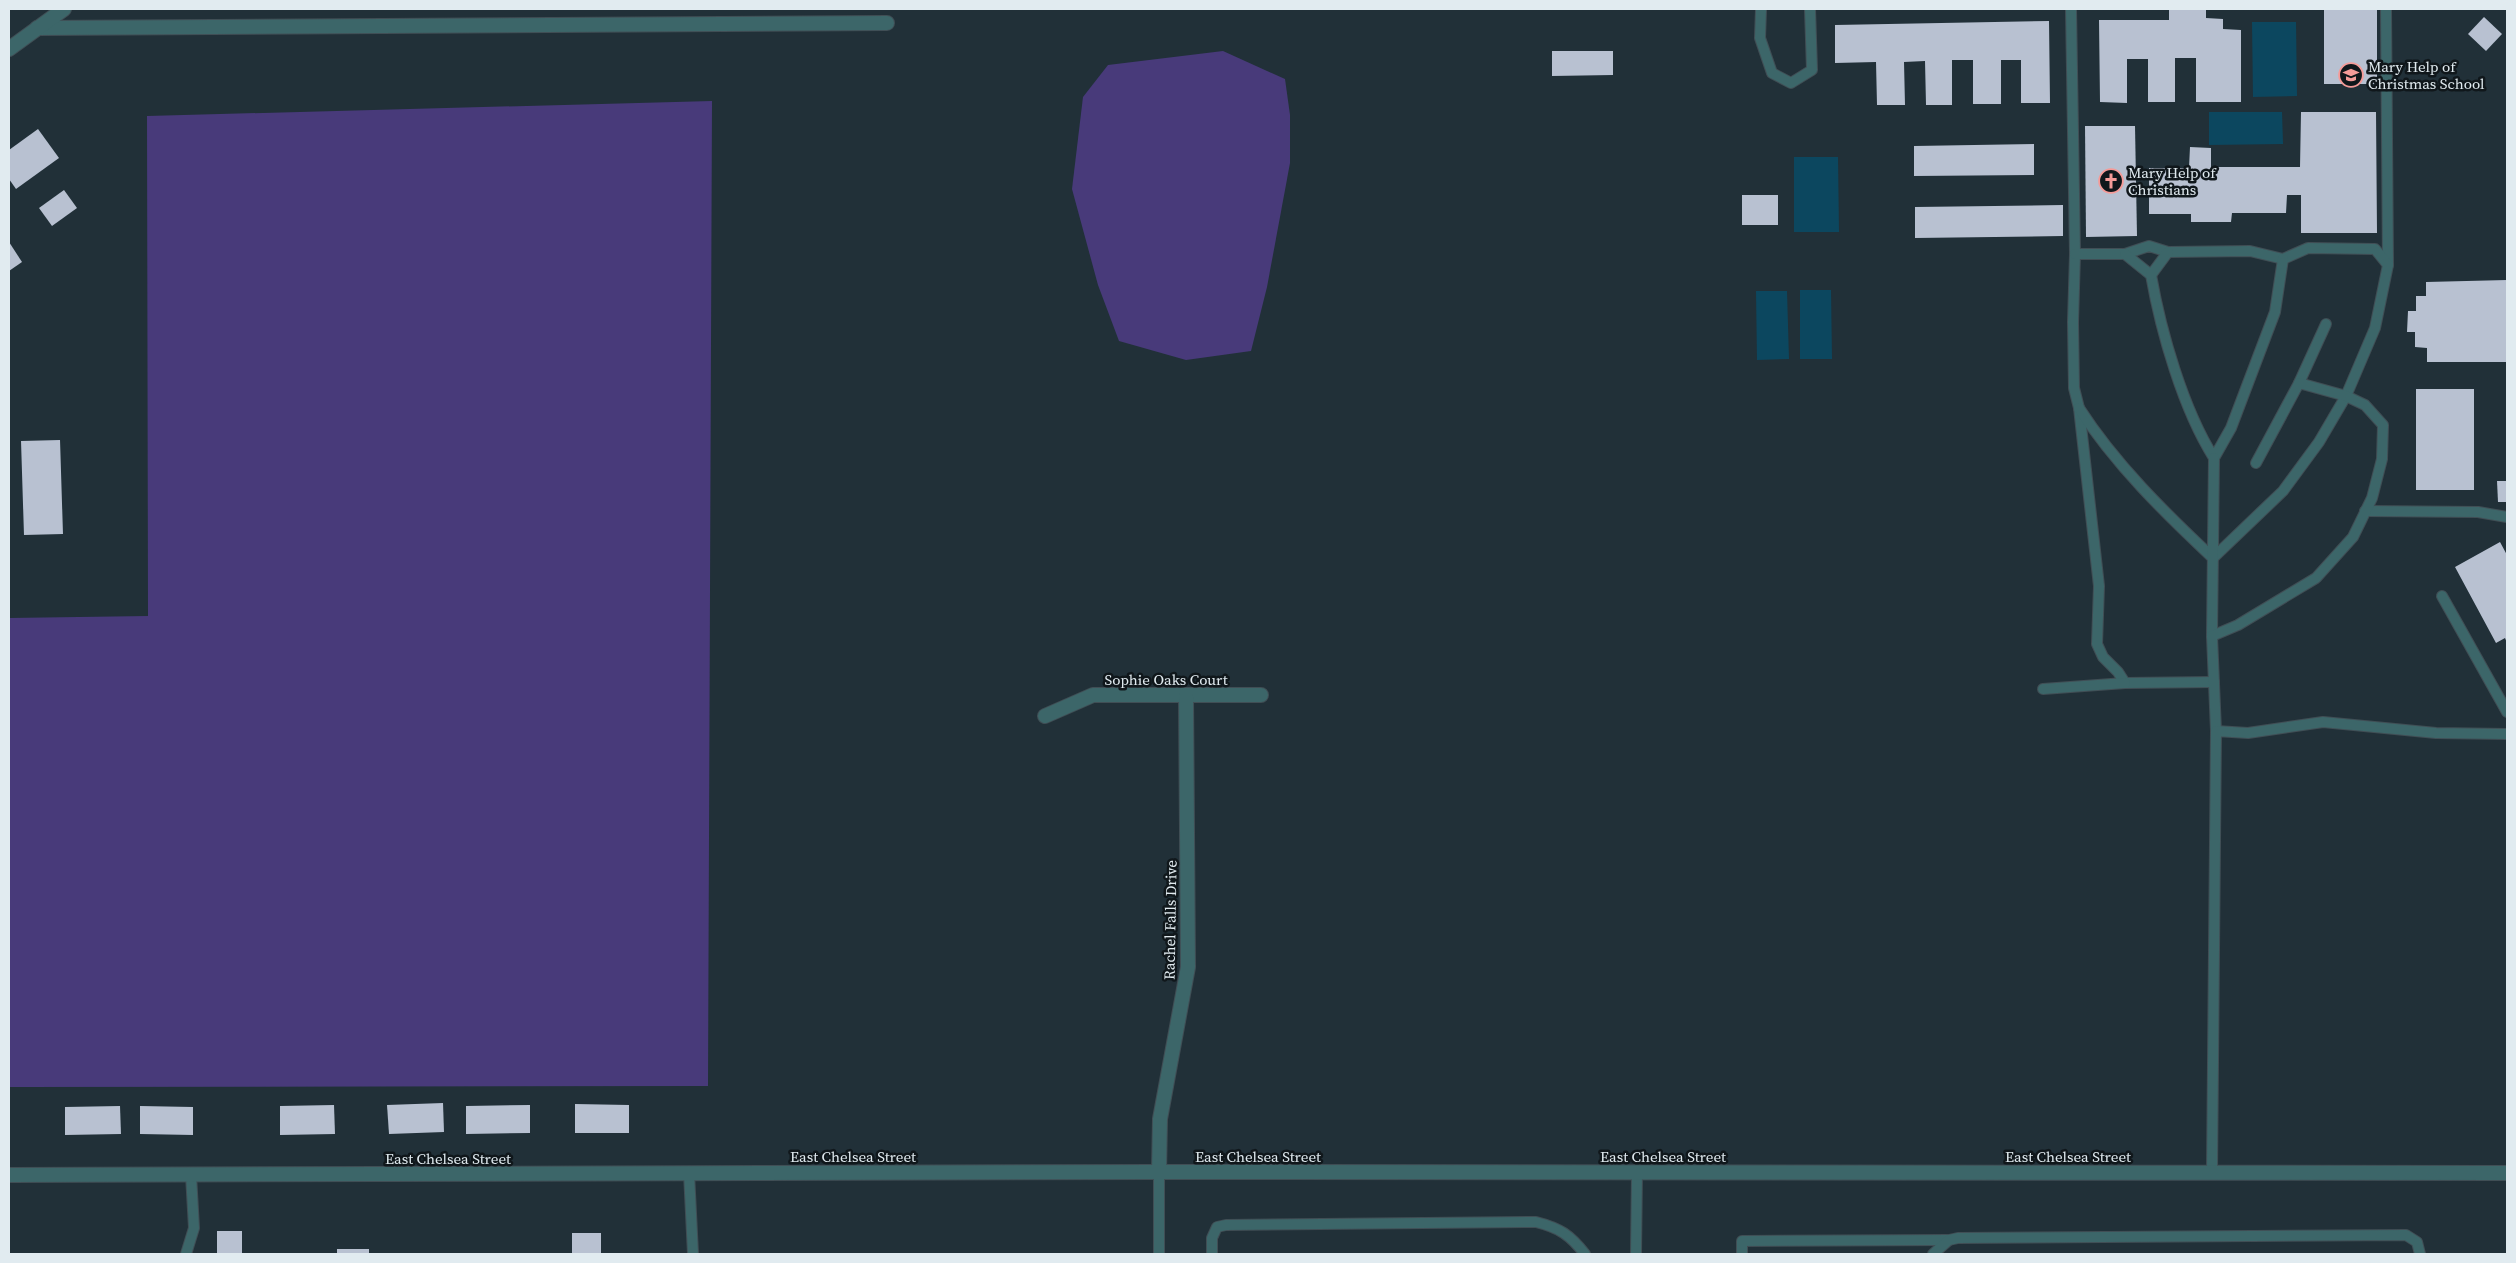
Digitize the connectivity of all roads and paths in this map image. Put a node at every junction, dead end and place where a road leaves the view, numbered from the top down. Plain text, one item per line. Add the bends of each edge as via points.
1 (64, 9) edge
2 (1761, 9) edge
3 (1810, 9) edge
4 (2071, 9) edge
5 (2386, 9) edge
6 (887, 23) dead end
7 (37, 28) junction
8 (9, 49) edge
9 (2168, 252) junction
10 (2075, 254) junction
11 (2125, 254) junction
12 (2282, 259) junction
13 (2388, 265) junction
14 (2151, 275) junction
15 (2326, 324) dead end
16 (2300, 383) junction
17 (2346, 396) junction
18 (2078, 408) junction
19 (2214, 458) junction
20 (2256, 463) dead end
21 (2365, 511) junction
22 (2507, 517) edge
23 (2213, 558) junction
24 (2442, 596) dead end
25 (2212, 636) junction
26 (2214, 682) junction
27 (2125, 683) junction
28 (2044, 689) dead end
29 (1261, 695) dead end
30 (1186, 696) junction
31 (2507, 712) edge
32 (1045, 716) dead end
33 (2216, 731) junction
34 (2507, 734) edge
35 (1159, 1172) junction
36 (1637, 1172) junction
37 (689, 1173) junction
38 (2212, 1173) junction
39 (2507, 1173) edge
40 (9, 1175) edge
41 (191, 1175) junction
42 (1949, 1240) junction
43 (186, 1254) edge
44 (693, 1254) edge
45 (1159, 1254) edge
46 (1212, 1254) edge
47 (1585, 1254) edge
48 (1636, 1254) edge
49 (1742, 1254) edge
50 (1933, 1254) edge
51 (2420, 1254) edge

1 - 7 street
2 - 3 lane via 1760,38 1772,73 1791,82 1812,70
4 - 10 lane
5 - 13 lane
6 - 7 street
7 - 8 street
9 - 11 lane via 2149,246
9 - 12 lane via 2250,251
9 - 14 lane
10 - 11 lane
10 - 18 lane via 2072,359
11 - 14 lane
12 - 13 lane via 2308,248 2375,249
12 - 19 lane via 2276,312 2231,428
13 - 17 lane via 2375,328
14 - 19 lane via 2169,350 2201,438
15 - 16 lane
16 - 17 lane
16 - 20 lane
17 - 21 lane via 2365,405 2383,425 2382,459 2372,498
17 - 23 lane via 2319,442 2282,491
18 - 23 lane via 2162,510
18 - 27 lane via 2099,586 2097,644
19 - 23 lane
21 - 22 lane via 2478,512
21 - 25 lane via 2353,536 2316,578 2238,625
23 - 25 lane
24 - 31 lane
25 - 26 lane
26 - 27 lane
26 - 33 lane
27 - 28 lane
29 - 30 street, Sophie Oaks Court
30 - 32 street, Sophie Oaks Court via 1092,695
30 - 35 street, Rachel Falls Drive via 1188,967 1160,1119
33 - 34 lane via 2248,733 2323,722 2436,733
33 - 38 lane
35 - 36 street, East Chelsea Street
35 - 37 street, East Chelsea Street
35 - 45 lane
36 - 38 street, East Chelsea Street
36 - 48 lane
37 - 41 street, East Chelsea Street
37 - 44 lane
38 - 39 street, East Chelsea Street
40 - 41 street, East Chelsea Street
41 - 43 lane via 194,1228
42 - 49 lane via 1742,1241
42 - 50 lane
42 - 51 lane via 2406,1235 2417,1242
46 - 47 lane via 1214,1232 1217,1227 1226,1225 1536,1222 1556,1227 1574,1240

